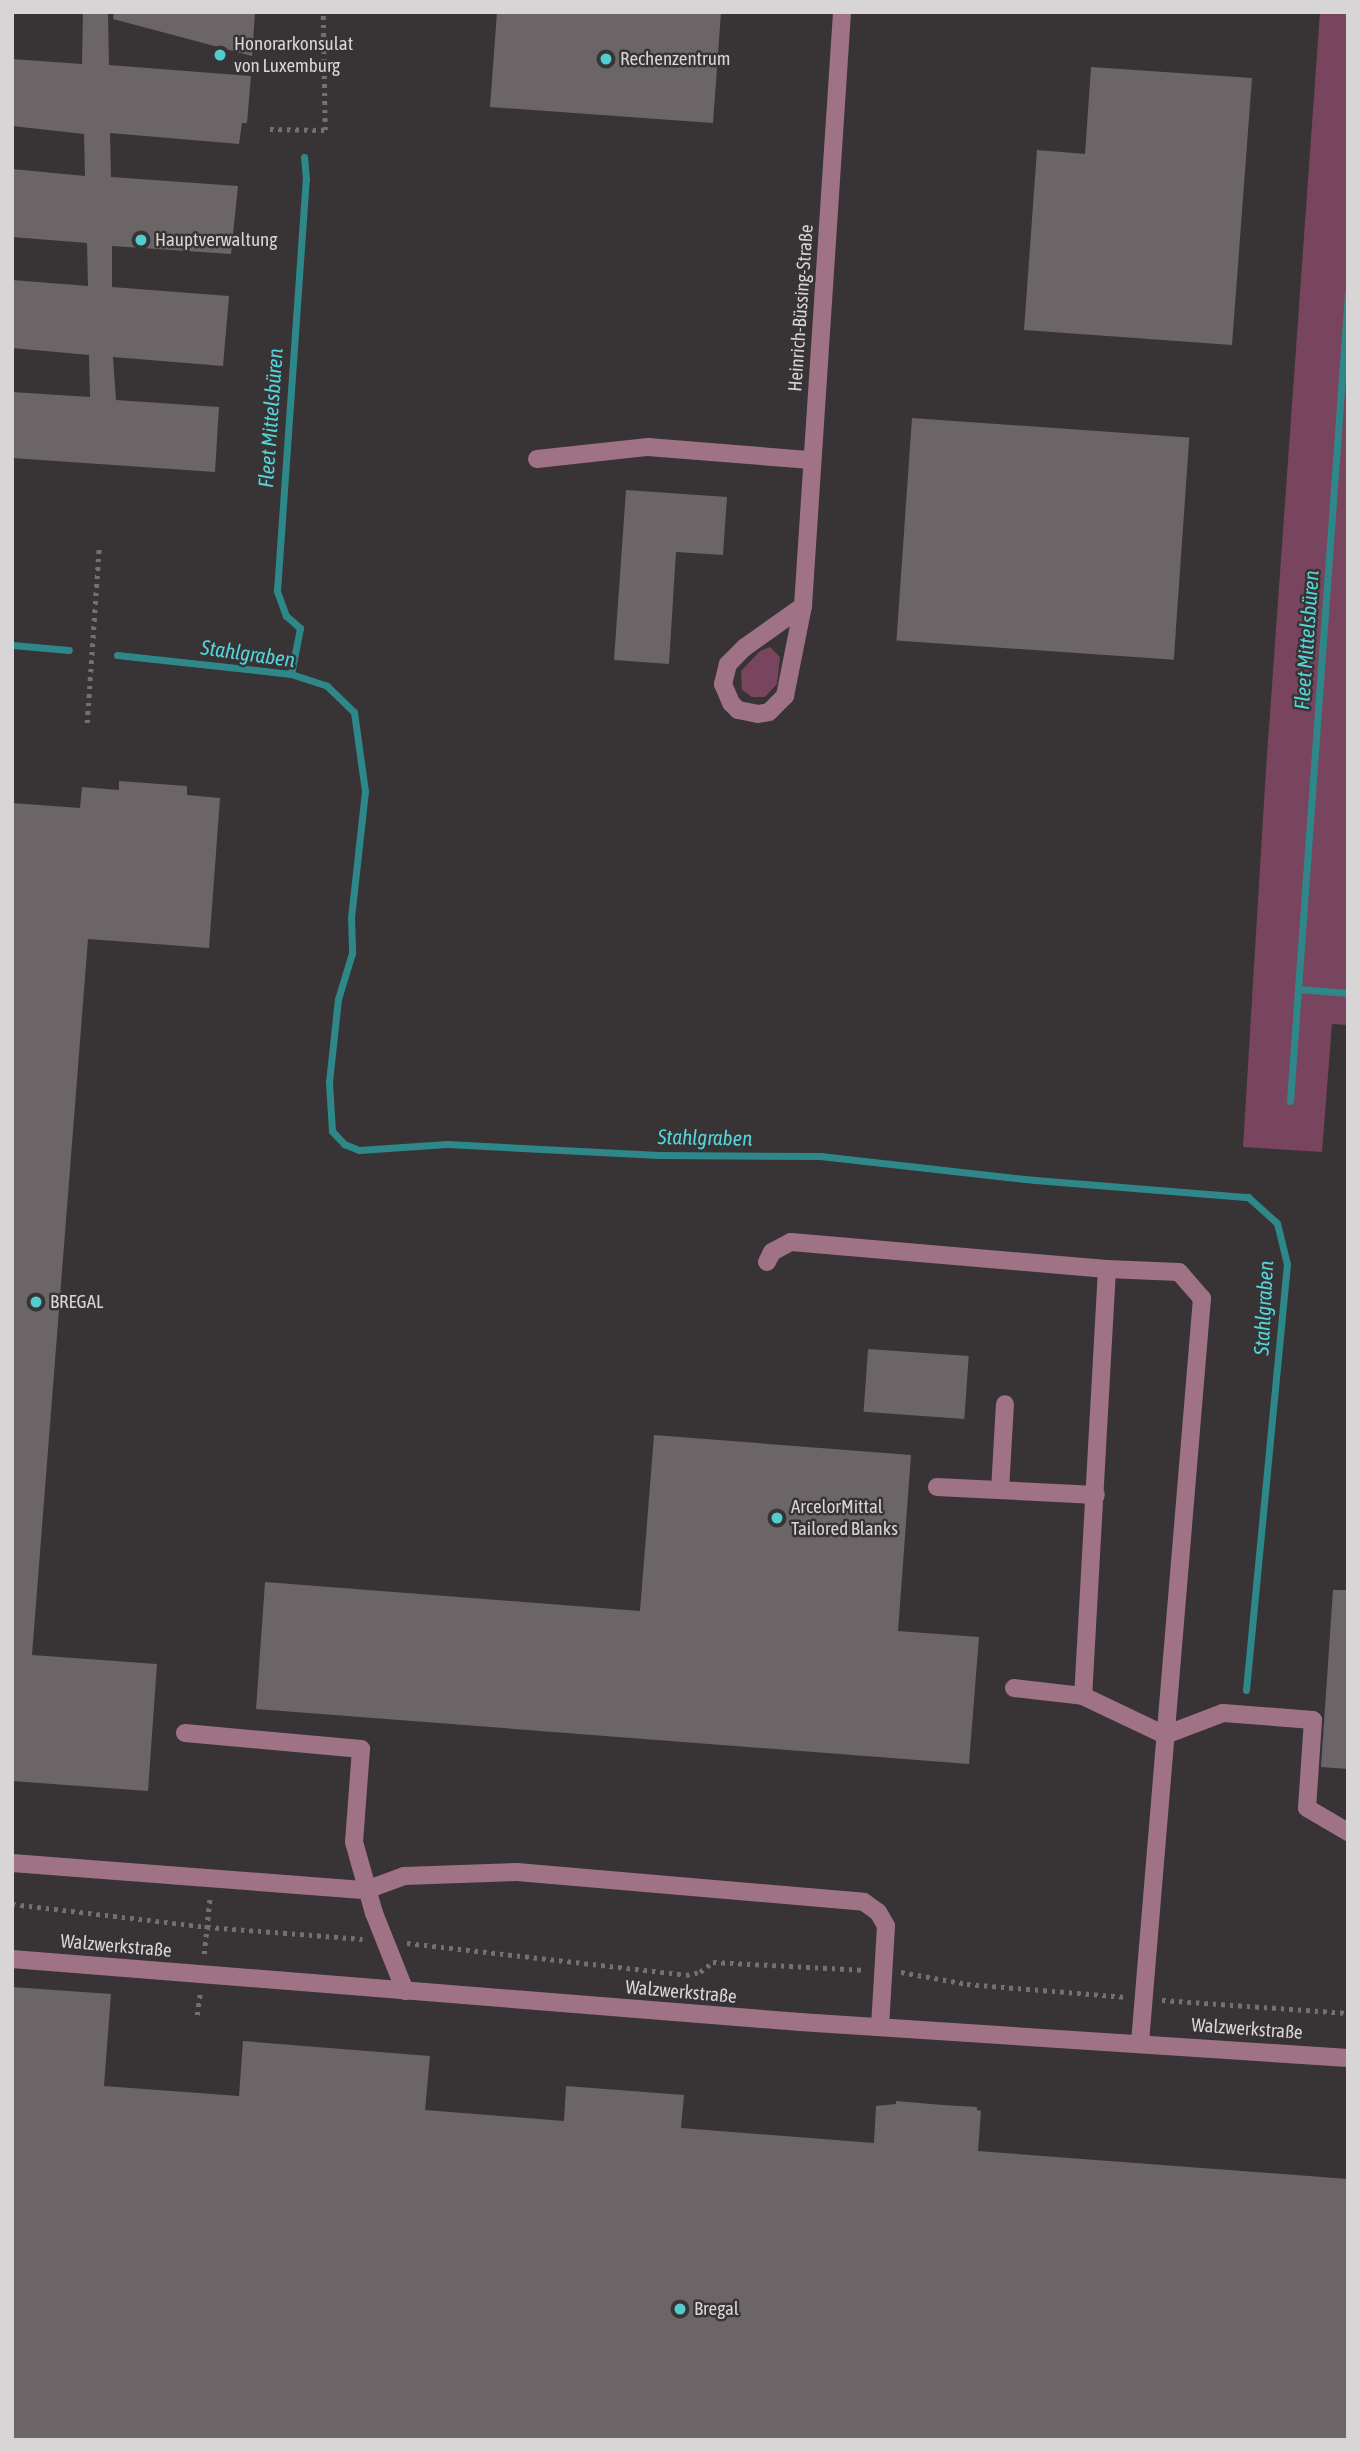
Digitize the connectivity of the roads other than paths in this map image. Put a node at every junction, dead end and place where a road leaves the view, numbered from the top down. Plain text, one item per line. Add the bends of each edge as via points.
1 (842, 12) edge
2 (537, 459) dead end
3 (811, 460) junction
4 (803, 606) junction
5 (767, 1262) dead end
6 (1107, 1269) junction
7 (1005, 1404) dead end
8 (937, 1487) dead end
9 (1000, 1490) junction
10 (1096, 1496) junction
11 (1014, 1688) dead end
12 (1083, 1696) junction
13 (185, 1733) dead end
14 (1165, 1735) junction
15 (1348, 1832) edge
16 (12, 1863) edge
17 (366, 1890) junction
18 (12, 1959) edge
19 (405, 1991) junction
20 (880, 2027) junction
21 (1140, 2042) junction
22 (1348, 2058) edge

1 - 3 street, Heinrich-Büssing-Straße
2 - 3 street via 648,447
3 - 4 street, Heinrich-Büssing-Straße
4 - 4 street, Heinrich-Büssing-Straße via 728,664 723,684 738,710 769,712 785,696
5 - 6 street via 772,1252 791,1242
6 - 10 street
6 - 14 street via 1178,1272 1202,1298
7 - 9 street
8 - 9 street
9 - 10 street
10 - 12 street
11 - 12 street
12 - 14 street
13 - 17 street via 360,1749 354,1842
14 - 15 street via 1223,1713 1313,1720 1307,1808
14 - 21 street
16 - 17 street
17 - 19 street
17 - 20 street via 404,1876 517,1872 864,1902 878,1912 886,1926
18 - 19 street, Walzwerkstraße
19 - 20 street, Walzwerkstraße
20 - 21 street, Walzwerkstraße
21 - 22 street, Walzwerkstraße

